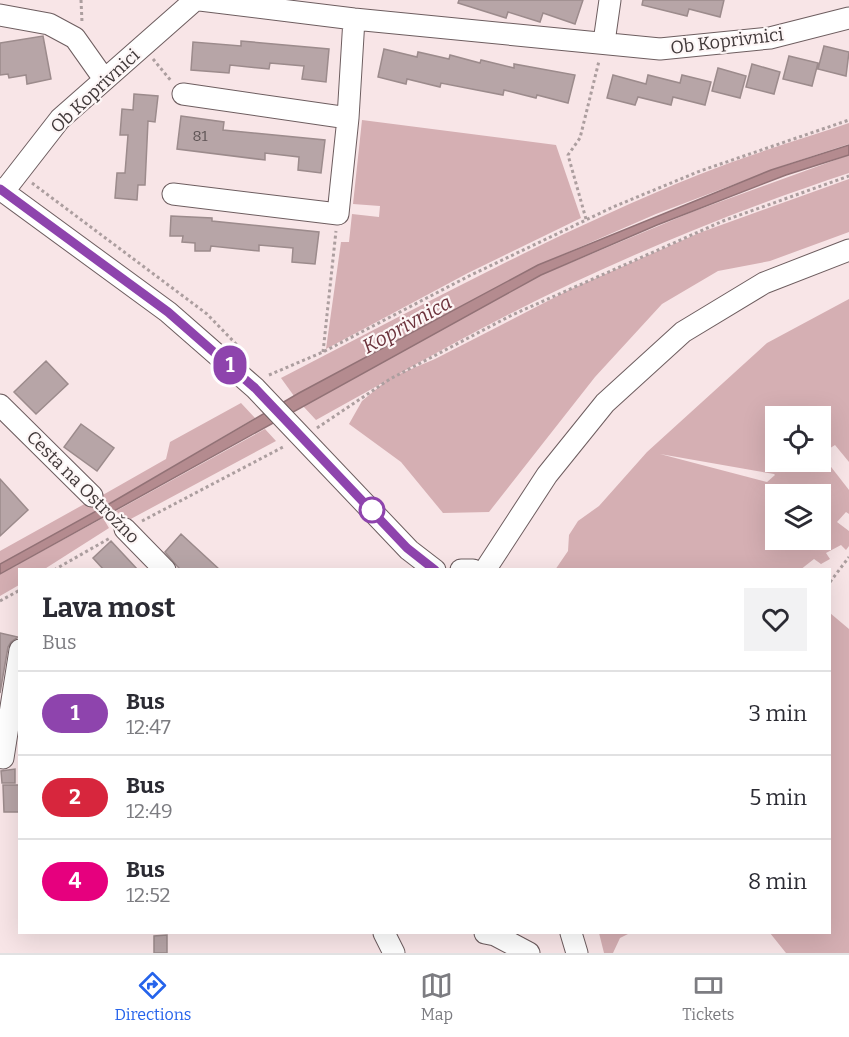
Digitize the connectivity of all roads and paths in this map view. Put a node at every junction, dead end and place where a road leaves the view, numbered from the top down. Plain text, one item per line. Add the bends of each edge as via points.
1 (195, 0) edge
2 (200, 0) edge
3 (610, 0) edge
4 (0, 15) edge
5 (849, 18) edge
6 (354, 19) junction
7 (604, 42) junction
8 (142, 47) junction
9 (104, 79) junction
10 (183, 94) joint
11 (348, 118) junction
12 (849, 120) edge
13 (849, 176) edge
14 (2, 190) edge
15 (173, 194) dead end
16 (338, 214) junction
17 (586, 219) junction
18 (849, 250) edge
19 (323, 352) junction
20 (261, 382) junction
21 (0, 405) edge
22 (303, 437) junction
23 (92, 496) dead end
24 (125, 529) junction
25 (849, 557) edge
26 (57, 568) edge
27 (163, 568) edge
28 (432, 568) edge
29 (486, 568) edge
30 (831, 581) edge
31 (18, 591) edge
32 (0, 601) edge
33 (18, 668) edge
34 (8, 757) edge
35 (384, 934) edge
36 (490, 934) edge
37 (571, 934) edge
38 (394, 953) edge
39 (529, 953) edge
40 (577, 953) edge

1 - 8 street, Ob Koprivnici
2 - 6 street, Ob Koprivnici
3 - 7 street
4 - 9 street via 49,24 75,38
5 - 7 street, Ob Koprivnici via 770,38 719,45 660,49
6 - 7 street, Ob Koprivnici
6 - 11 street
7 - 17 path via 580,138 568,155
8 - 9 street, Ob Koprivnici
8 - 10 path
9 - 14 street, Ob Koprivnici via 60,119
10 - 11 street
11 - 16 street
12 - 17 path via 700,171
13 - 22 path via 723,220 512,315 390,379
14 - 20 street
15 - 16 street
16 - 19 path
17 - 19 path
18 - 29 street via 764,283 683,332 605,403 547,475
19 - 20 path
20 - 22 street
21 - 23 street, Cesta na Ostrožno
22 - 24 path
22 - 28 street via 407,548
24 - 26 path
24 - 27 street, Cesta na Ostrožno
25 - 30 path
31 - 32 path
33 - 34 street
35 - 38 street
36 - 39 street
37 - 40 street

